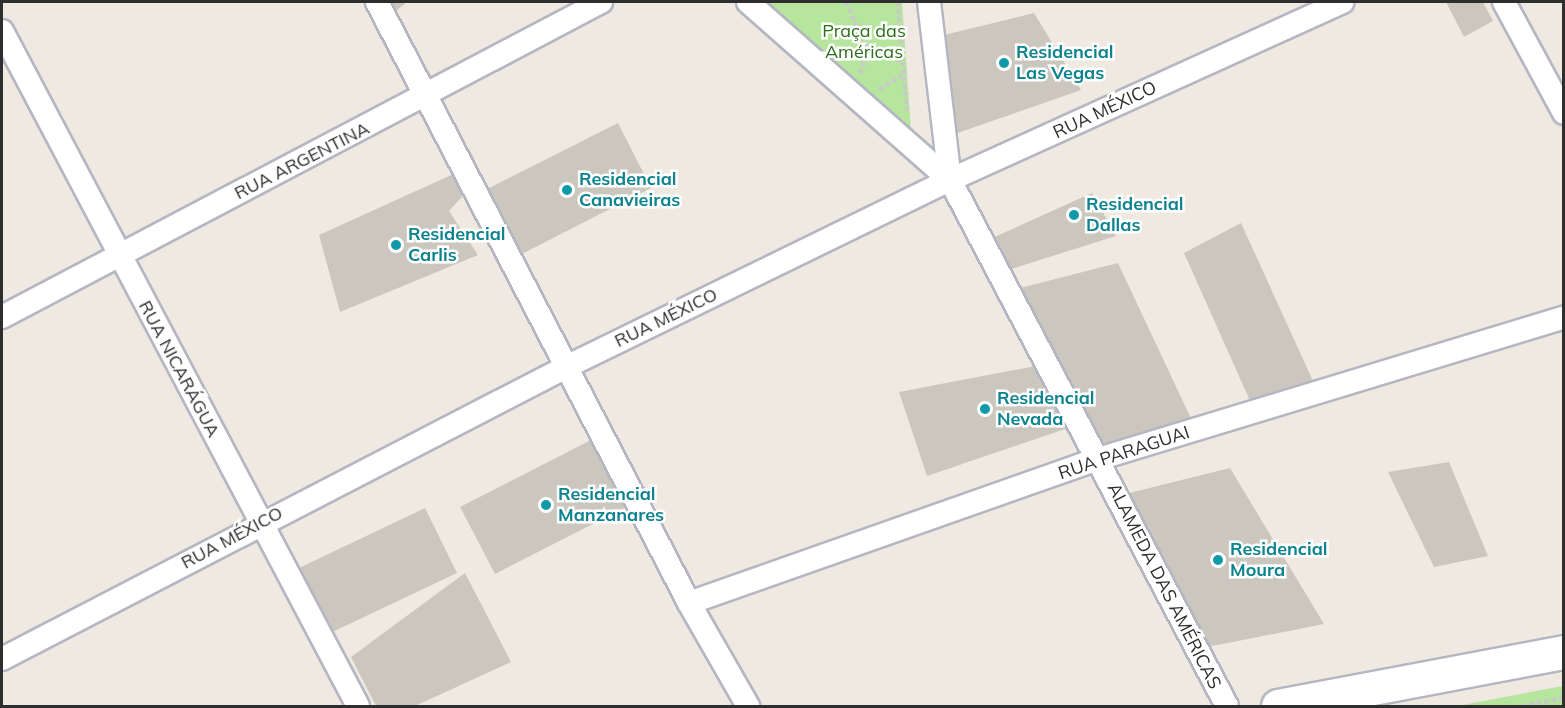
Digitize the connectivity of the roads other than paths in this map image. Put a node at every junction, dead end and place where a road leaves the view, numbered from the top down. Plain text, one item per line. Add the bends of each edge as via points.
1 (376, 2) edge
2 (600, 2) edge
3 (748, 2) edge
4 (929, 2) edge
5 (1342, 2) edge
6 (1504, 2) edge
7 (2, 31) edge
8 (428, 95) junction
9 (1563, 113) edge
10 (951, 180) junction
11 (119, 256) junction
12 (2, 317) edge
13 (1563, 317) edge
14 (568, 366) junction
15 (1098, 459) junction
16 (260, 524) junction
17 (689, 603) junction
18 (1563, 652) edge
19 (2, 660) edge
20 (358, 706) edge
21 (748, 706) edge
22 (1227, 706) edge
23 (1278, 706) edge

1 - 8 street
2 - 8 street, RUA ARGENTINA
3 - 10 street
4 - 10 street
5 - 10 street, RUA MÉXICO
6 - 9 street
7 - 11 street, RUA NICARÁGUA
8 - 11 street, RUA ARGENTINA
8 - 14 street
10 - 14 street, RUA MÉXICO
10 - 15 street, ALAMEDA DAS AMÉRICAS
11 - 12 street, RUA ARGENTINA
11 - 16 street, RUA NICARÁGUA
13 - 15 street, RUA PARAGUAI
14 - 16 street, RUA MÉXICO
14 - 17 street
15 - 17 street, RUA PARAGUAI
15 - 22 street, ALAMEDA DAS AMÉRICAS
16 - 19 street, RUA MÉXICO
16 - 20 street, RUA NICARÁGUA
17 - 21 street
18 - 23 main road

